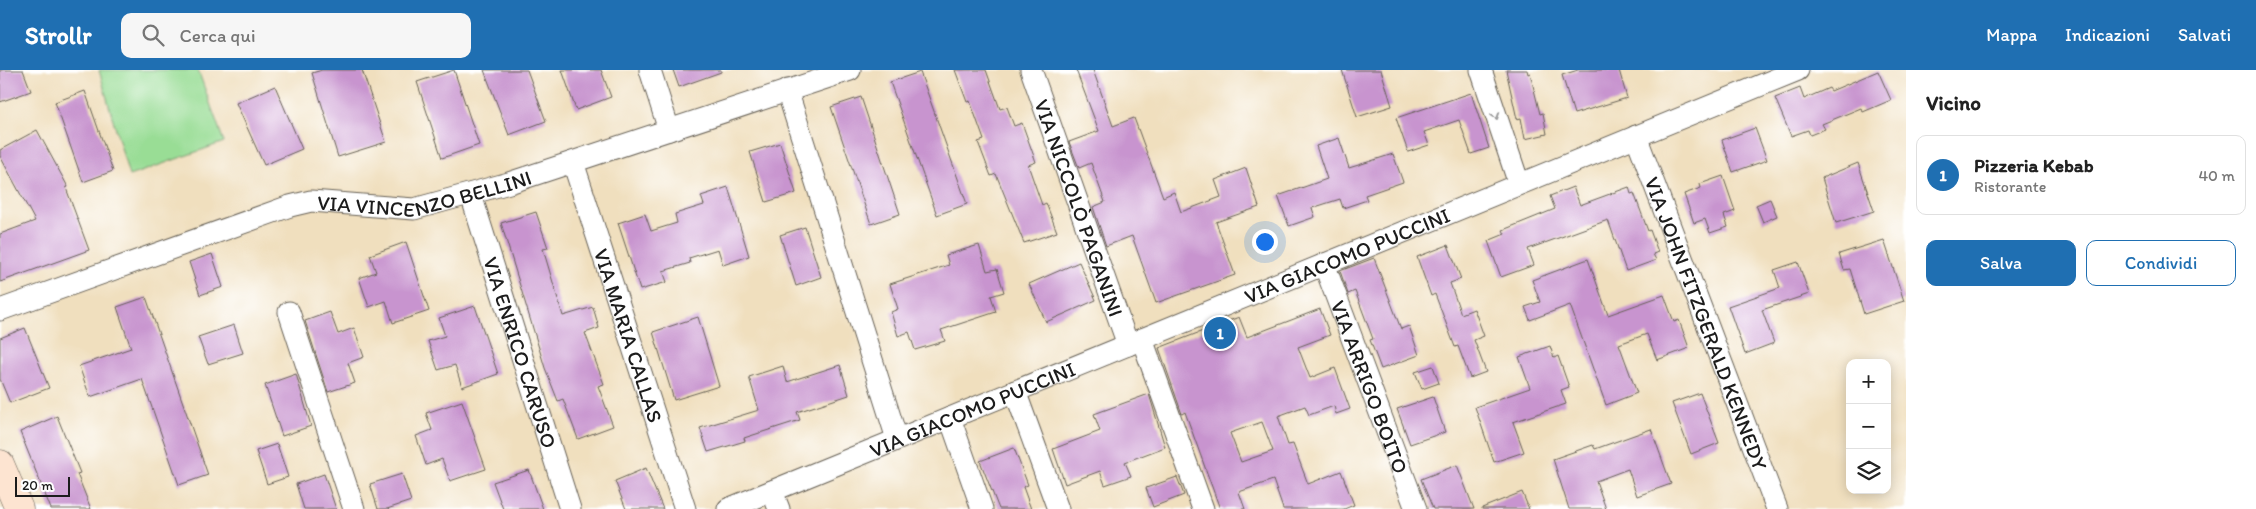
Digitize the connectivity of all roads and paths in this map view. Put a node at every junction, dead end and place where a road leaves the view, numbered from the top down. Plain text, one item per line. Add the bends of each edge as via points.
1 (650, 70) edge
2 (850, 70) edge
3 (1031, 70) edge
4 (1481, 70) edge
5 (1798, 70) edge
6 (787, 90) junction
7 (669, 130) junction
8 (1636, 136) junction
9 (573, 162) junction
10 (1519, 184) junction
11 (472, 195) junction
12 (1324, 264) junction
13 (0, 310) edge
14 (289, 312) dead end
15 (1135, 342) junction
16 (1015, 391) junction
17 (950, 418) junction
18 (897, 439) junction
19 (0, 464) edge
20 (775, 500) edge
21 (19, 509) edge
22 (354, 509) edge
23 (570, 509) edge
24 (685, 509) edge
25 (728, 509) edge
26 (982, 509) edge
27 (1058, 509) edge
28 (1203, 509) edge
29 (1416, 509) edge
30 (1777, 509) edge

1 - 7 street
2 - 6 street, VIA VINCENZO BELLINI
3 - 15 street, VIA NICCOLÒ PAGANINI
4 -> 10 street
5 - 8 street, VIA GIACOMO PUCCINI
6 - 7 street, VIA VINCENZO BELLINI
6 - 18 street
7 - 9 street, VIA VINCENZO BELLINI
8 - 10 street, VIA GIACOMO PUCCINI
8 - 30 street, VIA JOHN FITZGERALD KENNEDY
9 - 11 street, VIA VINCENZO BELLINI
9 - 24 street, VIA MARIA CALLAS
10 - 12 street, VIA GIACOMO PUCCINI
11 - 13 street, VIA VINCENZO BELLINI via 414,210 304,202
11 - 23 street, VIA ENRICO CARUSO
12 - 15 street, VIA GIACOMO PUCCINI
12 - 29 street, VIA ARRIGO BOITO
14 - 22 street
15 - 16 street, VIA GIACOMO PUCCINI
15 - 28 street
16 - 17 street, VIA GIACOMO PUCCINI
16 - 27 street
17 - 18 street, VIA GIACOMO PUCCINI
17 - 26 street
18 - 20 street, VIA GIACOMO PUCCINI
19 - 21 street
20 - 25 street, VIA GIACOMO PUCCINI

